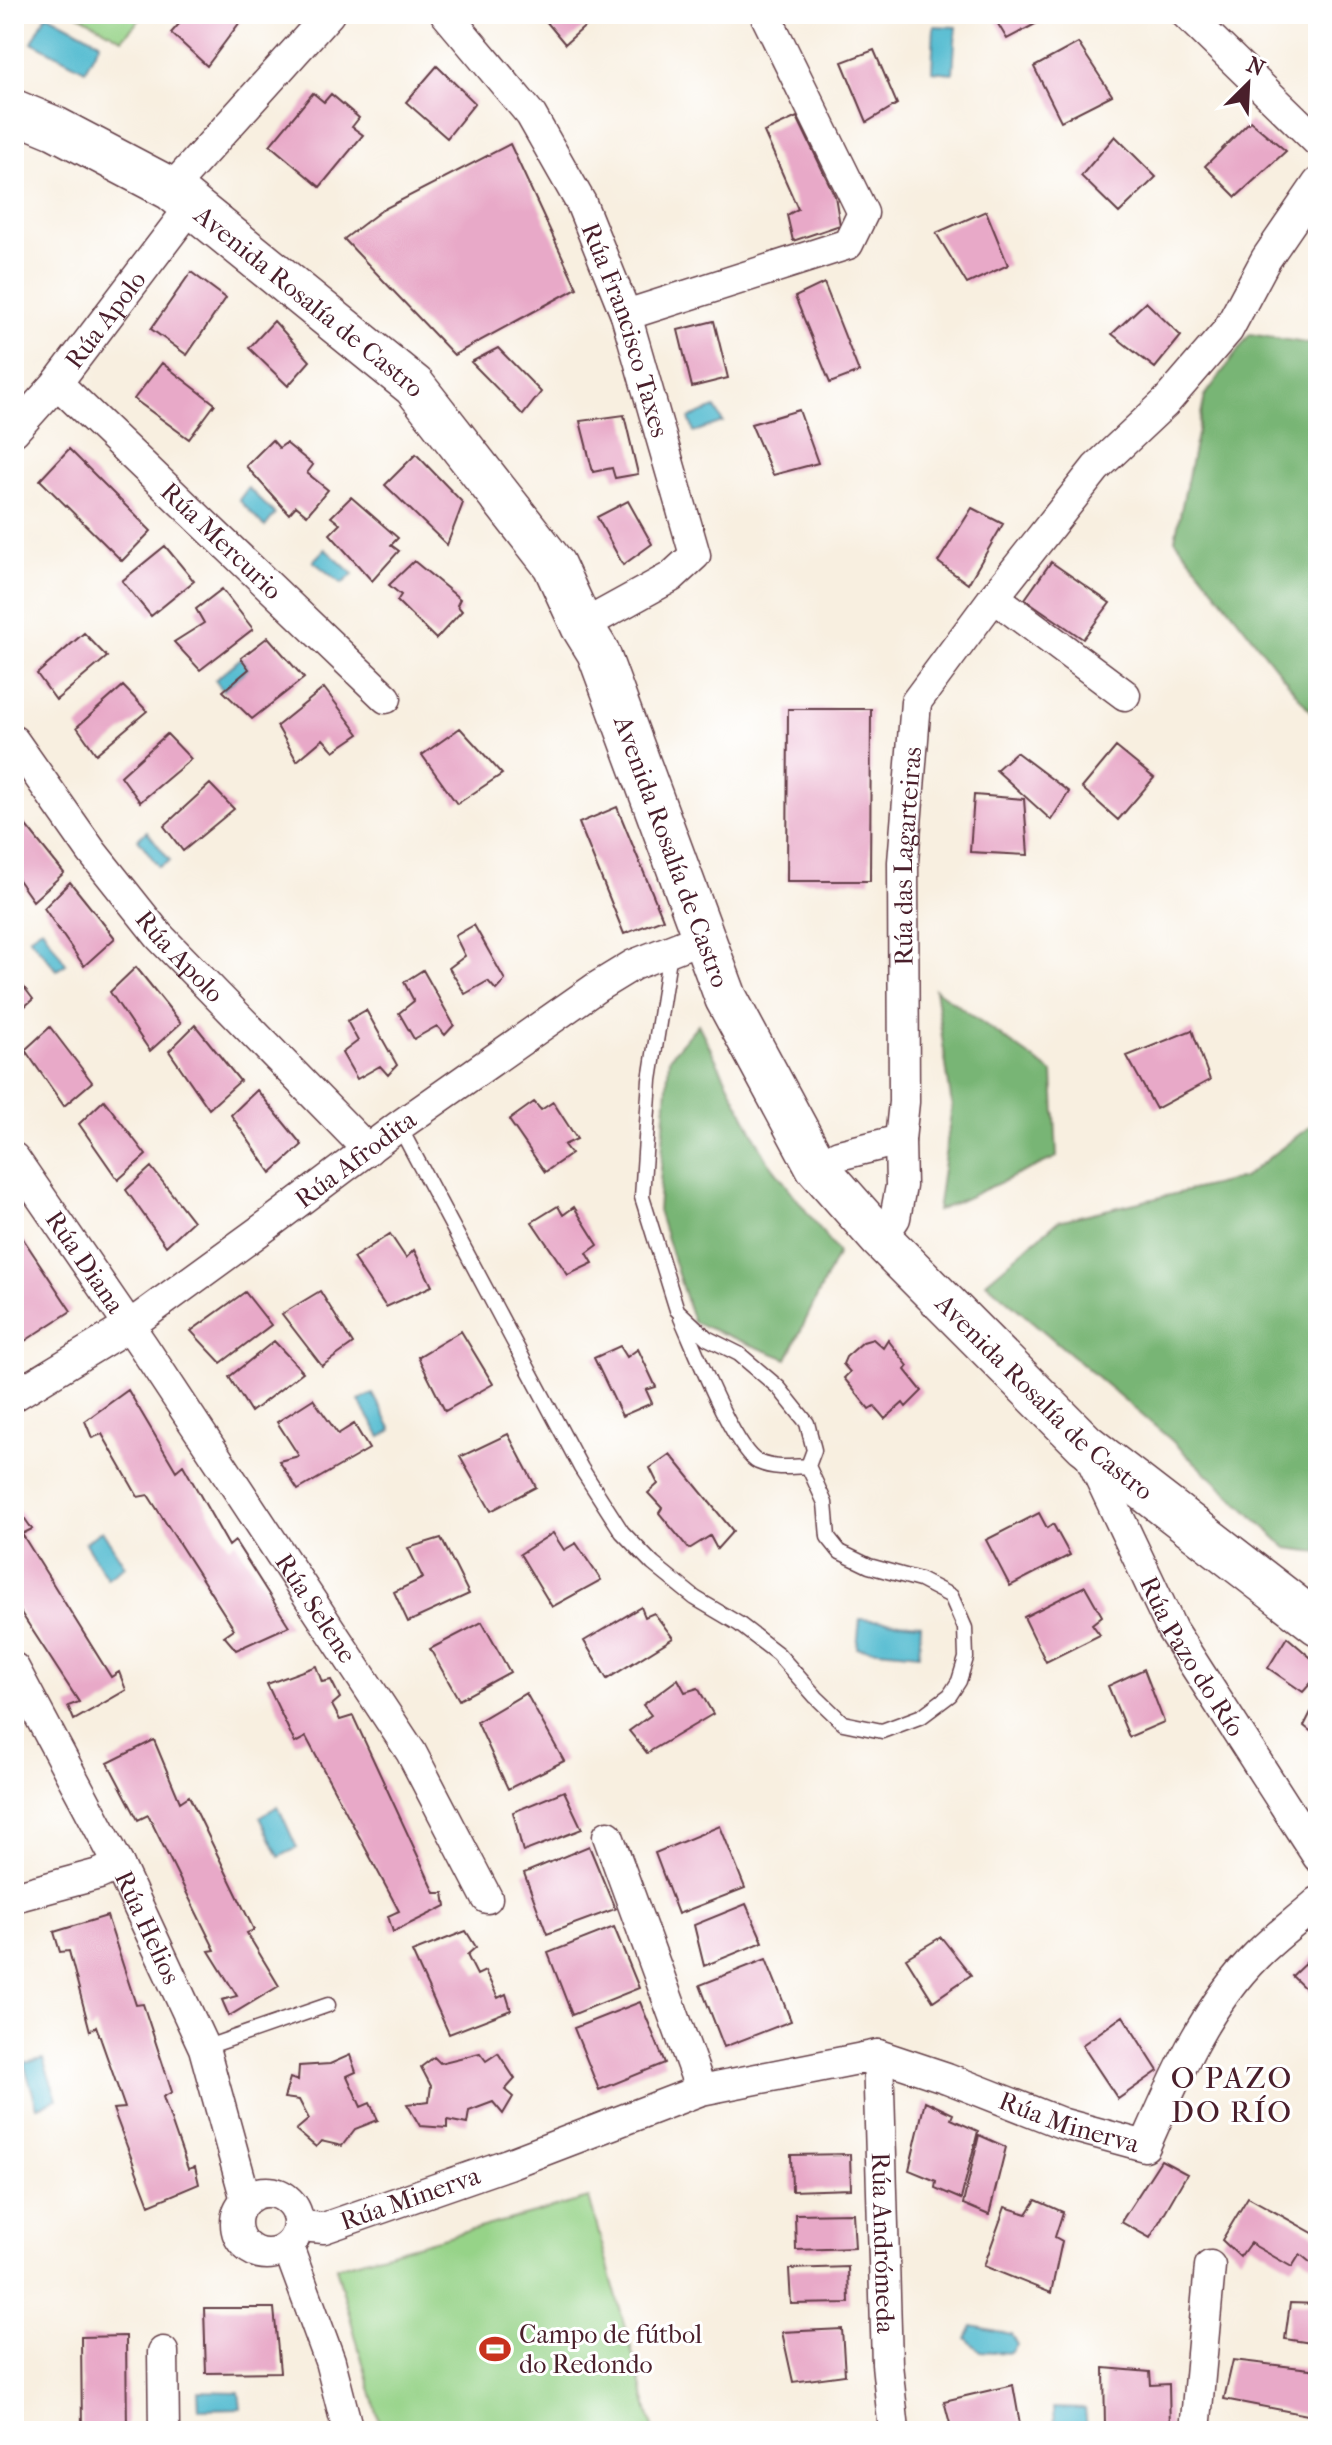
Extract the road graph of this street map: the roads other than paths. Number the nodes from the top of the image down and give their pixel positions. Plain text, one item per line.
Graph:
1 (329, 14) edge
2 (446, 14) edge
3 (765, 14) edge
4 (1186, 14) edge
5 (14, 111) edge
6 (1318, 142) edge
7 (1318, 183) edge
8 (182, 197) junction
9 (626, 315) junction
10 (57, 383) junction
11 (14, 431) edge
12 (994, 597) junction
13 (582, 626) junction
14 (1125, 695) dead end
15 (386, 698) dead end
16 (14, 741) edge
17 (687, 944) junction
18 (399, 1126) junction
19 (900, 1140) junction
20 (368, 1150) junction
21 (14, 1158) edge
22 (817, 1167) junction
23 (881, 1239) junction
24 (677, 1310) junction
25 (129, 1326) junction
26 (14, 1396) edge
27 (1085, 1444) junction
28 (808, 1466) junction
29 (1318, 1624) edge
30 (14, 1668) edge
31 (608, 1836) dead end
32 (1318, 1857) edge
33 (119, 1865) junction
34 (14, 1897) edge
35 (487, 1898) dead end
36 (1318, 1902) edge
37 (328, 2005) dead end
38 (204, 2048) junction
39 (878, 2055) junction
40 (701, 2090) junction
41 (246, 2200) junction
42 (293, 2236) junction
43 (1210, 2266) dead end
44 (163, 2352) dead end
45 (164, 2431) edge
46 (348, 2431) edge
47 (894, 2431) edge
48 (1195, 2431) edge

1 - 8 street, Rúa Apolo
2 - 9 street, Rúa Francisco Taxes
3 - 9 street
4 - 6 street
5 - 8 street, Avenida Rosalía de Castro
7 - 12 street, Rúa das Lagarteiras
8 - 10 street, Rúa Apolo
8 - 13 street, Avenida Rosalía de Castro
9 - 13 street, Rúa Francisco Taxes
10 - 11 street, Rúa Apolo
10 - 15 street, Rúa Mercurio
12 - 14 street
12 - 19 street, Rúa das Lagarteiras
13 - 17 street, Avenida Rosalía de Castro
16 - 20 street, Rúa Apolo
17 - 18 street, Rúa Afrodita
17 - 22 street, Avenida Rosalía de Castro
17 - 24 lane
18 - 20 street, Rúa Afrodita
18 - 28 lane
19 - 22 street
19 - 23 street, Rúa das Lagarteiras
20 - 25 street, Rúa Afrodita
21 - 25 street, Rúa Diana
22 - 23 street, Avenida Rosalía de Castro
23 - 27 street, Avenida Rosalía de Castro
24 - 28 lane
24 - 28 lane
25 - 26 street, Rúa Afrodita
25 - 35 street, Rúa Selene
27 - 29 street, Avenida Rosalía de Castro
27 - 32 street, Rúa Pazo do Río
30 - 33 street, Rúa Helios
31 - 40 street
33 - 34 street
33 - 38 street, Rúa Helios
36 - 39 street, Rúa Minerva
37 - 38 lane
38 - 41 street, Rúa Helios
39 - 40 street, Rúa Minerva
39 - 47 street, Rúa Andrómeda
40 - 42 street, Rúa Minerva
41 - 42 street
41 - 42 street, Rúa Helios
42 - 46 street
43 - 48 street
44 - 45 street

